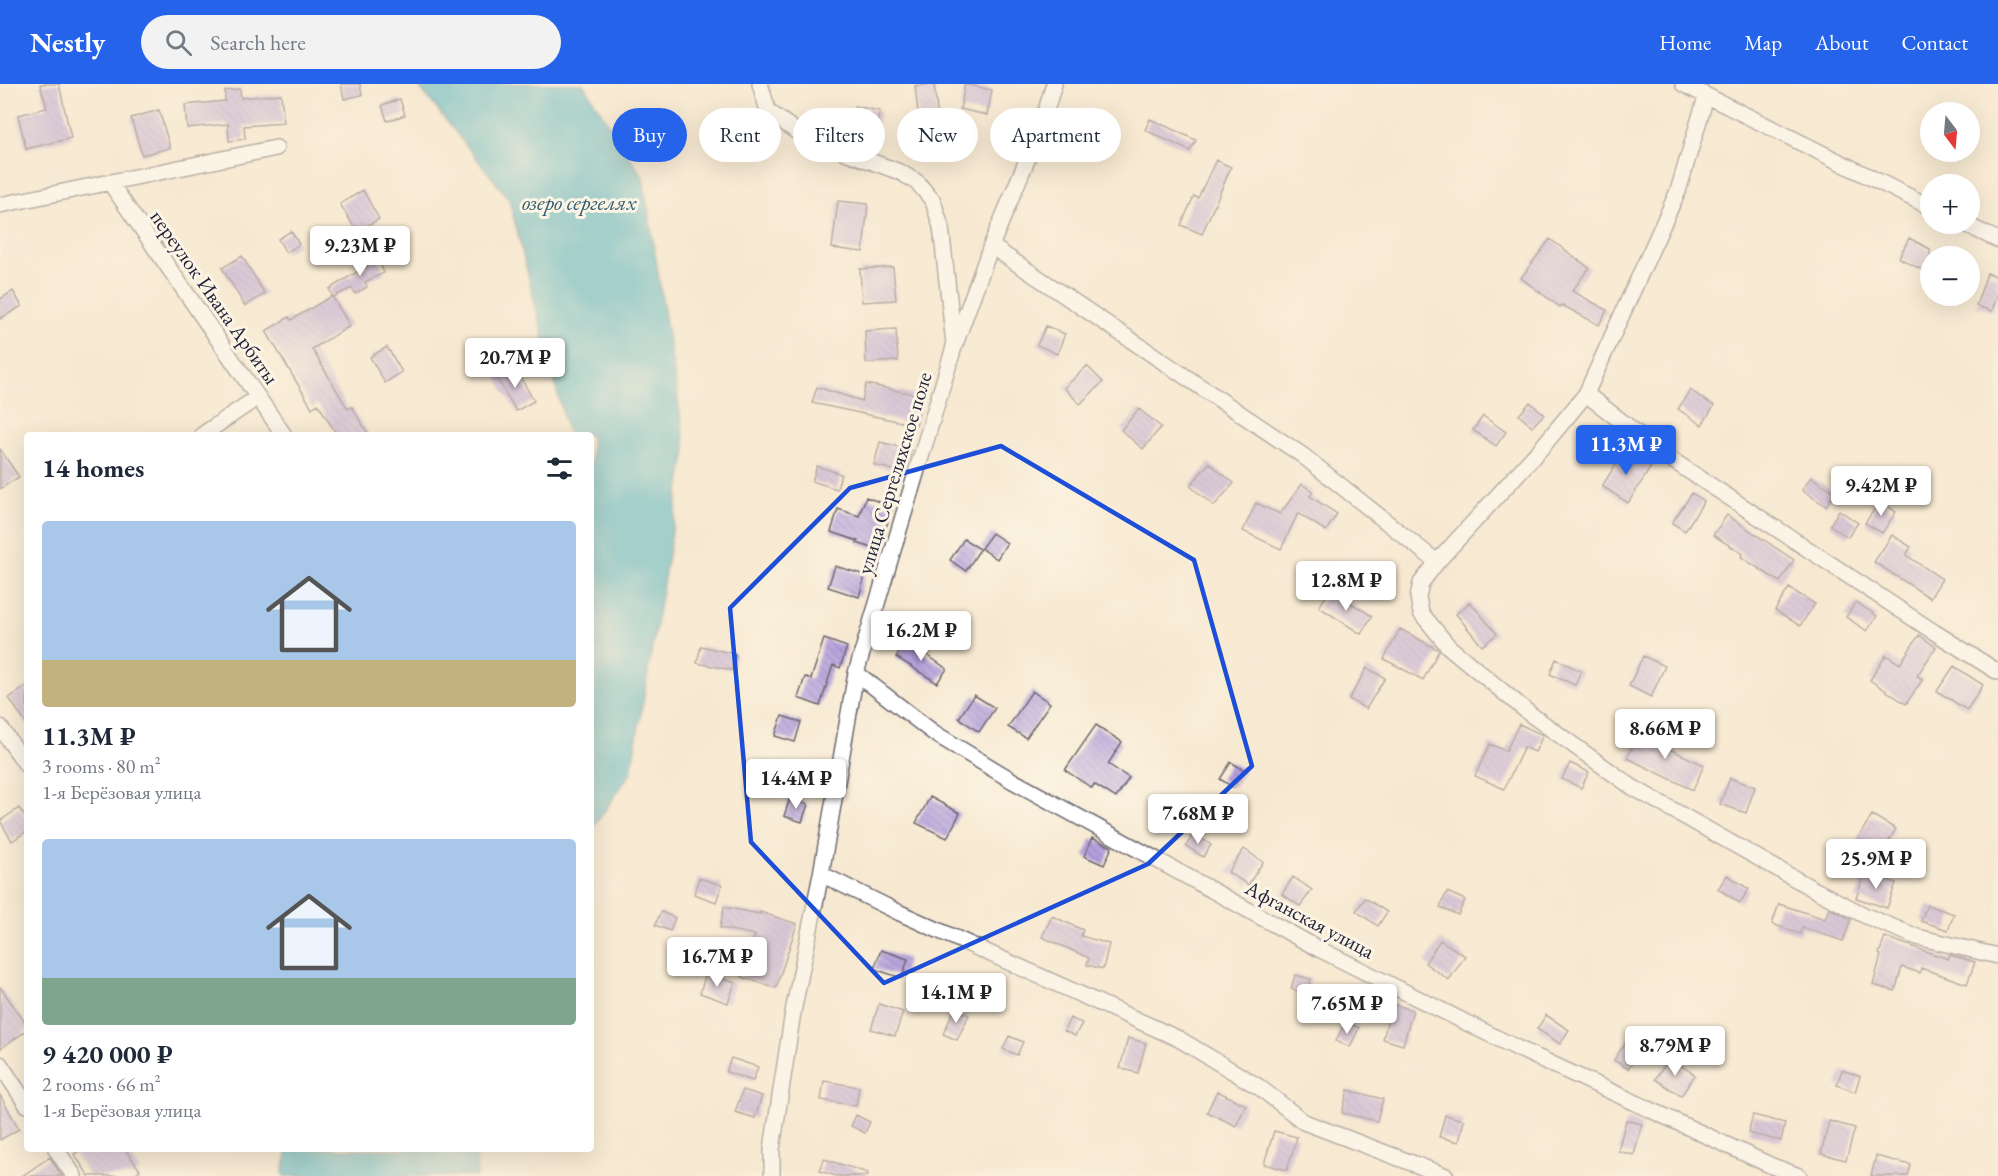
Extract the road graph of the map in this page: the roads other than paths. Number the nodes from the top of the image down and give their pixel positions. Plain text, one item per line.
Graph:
1 (760, 84) edge
2 (1054, 84) edge
3 (1683, 84) edge
4 (1706, 97) junction
5 (276, 148) dead end
6 (111, 183) junction
7 (1920, 202) edge
8 (0, 205) edge
9 (1980, 231) edge
10 (1998, 240) edge
11 (991, 246) junction
12 (954, 347) junction
13 (1586, 394) junction
14 (258, 397) junction
15 (206, 432) edge
16 (282, 432) edge
17 (1437, 561) junction
18 (1998, 672) edge
19 (856, 673) junction
20 (0, 727) edge
21 (24, 762) edge
22 (820, 874) junction
23 (1998, 956) edge
24 (0, 1064) edge
25 (24, 1100) edge
26 (58, 1152) edge
27 (74, 1176) edge
28 (772, 1176) edge
29 (1446, 1176) edge
30 (1799, 1176) edge

1 - 12 street
2 - 11 street, улица Сергеляхское поле
3 - 4 street
4 - 7 street
4 - 13 street
5 - 6 street
6 - 8 street
6 - 14 street, переулок Ивана Арбиты
9 - 10 street
11 - 12 street, улица Сергеляхское поле
11 - 17 street
12 - 19 street, улица Сергеляхское поле
13 - 17 street
13 - 18 street
14 - 15 street
14 - 16 street, переулок Ивана Арбиты
17 - 23 street
19 - 22 street, улица Сергеляхское поле
19 - 30 street, Афганская улица
20 - 21 street
22 - 28 street, улица Сергеляхское поле
22 - 29 street
24 - 25 street
26 - 27 street

